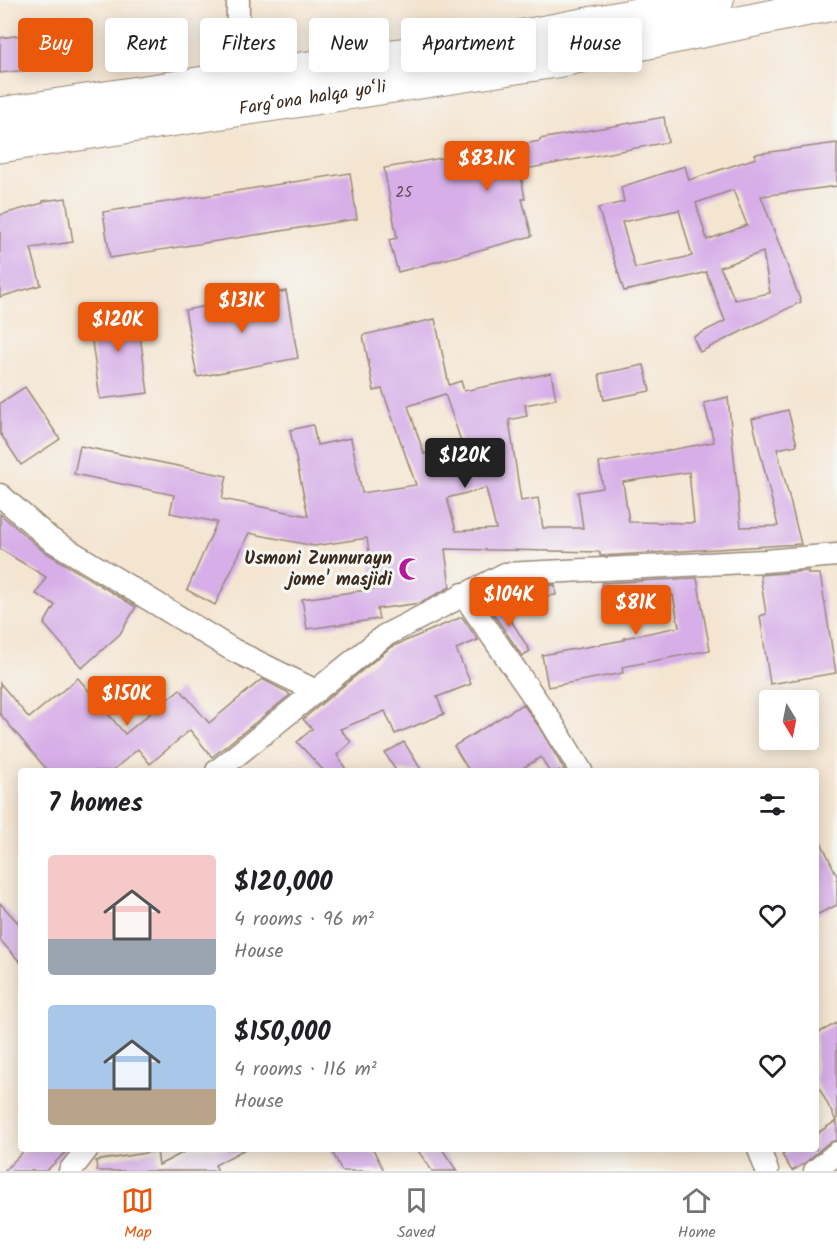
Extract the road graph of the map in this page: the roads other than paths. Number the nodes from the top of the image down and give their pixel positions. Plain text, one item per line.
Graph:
1 (238, 0) edge
2 (717, 0) edge
3 (837, 3) edge
4 (237, 78) junction
5 (0, 114) edge
6 (0, 146) edge
7 (0, 495) edge
8 (837, 555) edge
9 (463, 594) junction
10 (316, 691) junction
11 (221, 768) edge
12 (579, 768) edge
13 (85, 1152) edge
14 (760, 1152) edge
15 (837, 1153) edge
16 (70, 1171) edge
17 (768, 1171) edge
18 (815, 1171) edge

1 - 4 street
2 - 4 highway, Farg‘ona halqa yo‘li
3 - 6 highway, Farg‘ona halqa yo‘li
4 - 5 highway, Farg‘ona halqa yo‘li
7 - 10 street
8 - 9 street
9 - 10 street
9 - 12 street
10 - 11 street
13 - 16 street
14 - 17 street
15 - 18 street

